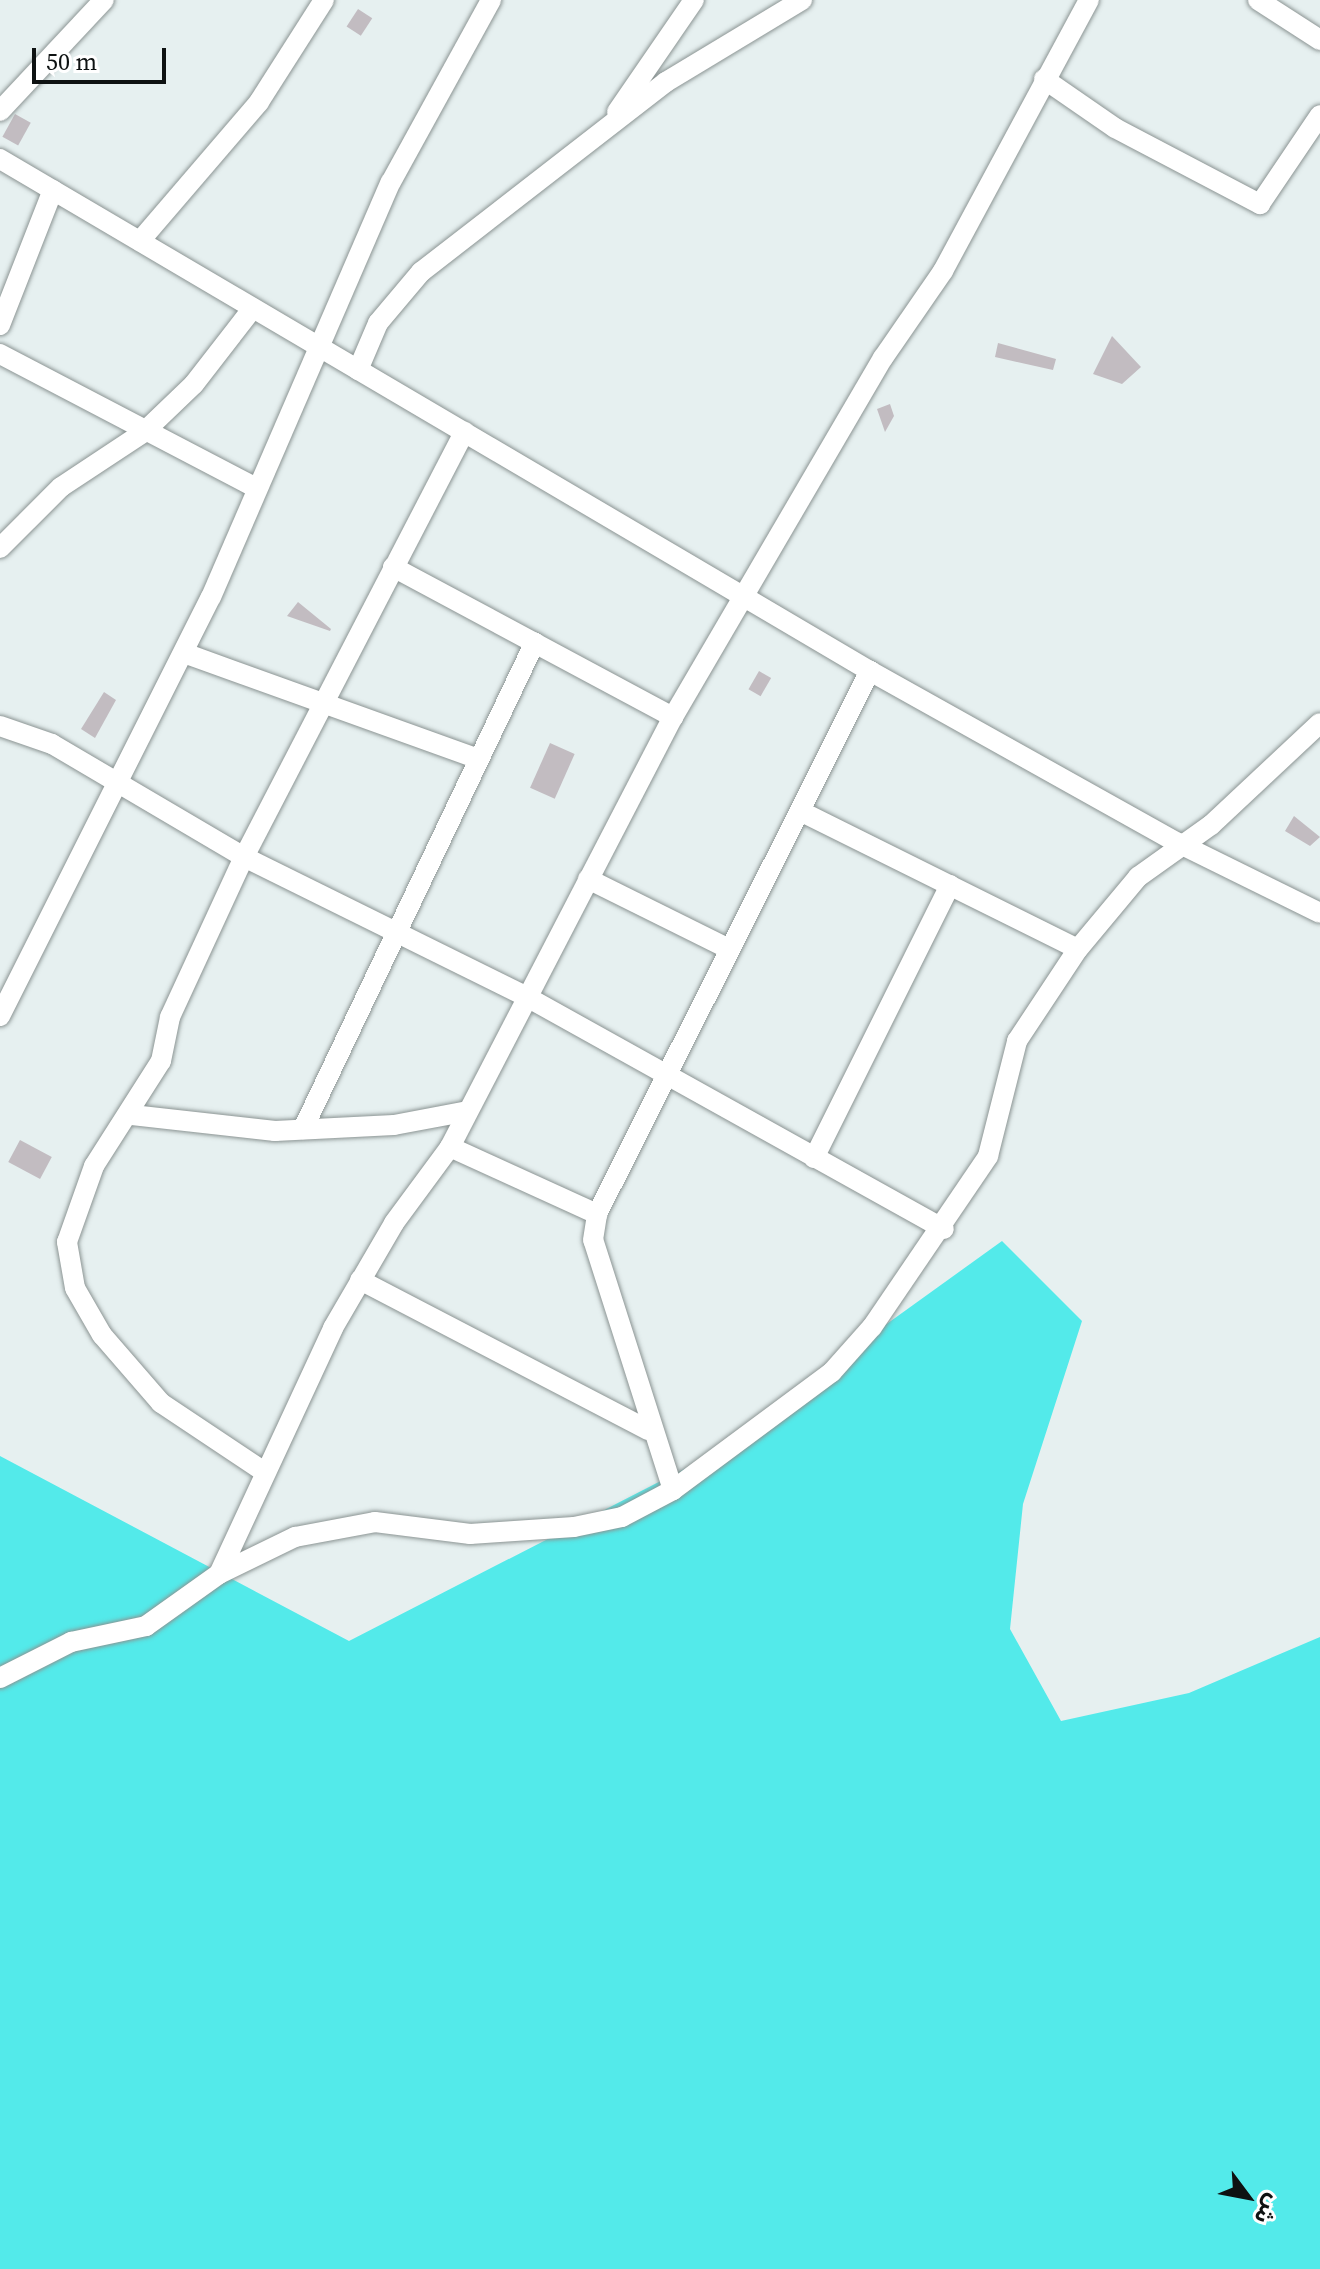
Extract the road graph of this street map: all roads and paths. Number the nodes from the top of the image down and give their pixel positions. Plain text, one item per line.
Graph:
1 (104, 0) edge
2 (324, 0) edge
3 (491, 0) edge
4 (694, 0) edge
5 (802, 0) edge
6 (1089, 0) edge
7 (1258, 0) edge
8 (1320, 40) edge
9 (1044, 79) junction
10 (0, 111) edge
11 (1320, 115) edge
12 (606, 128) junction
13 (0, 159) edge
14 (53, 190) junction
15 (140, 241) junction
16 (253, 308) junction
17 (0, 325) edge
18 (318, 348) junction
19 (0, 354) edge
20 (358, 370) junction
21 (144, 432) junction
22 (464, 432) junction
23 (256, 488) junction
24 (0, 548) edge
25 (393, 567) junction
26 (744, 593) junction
27 (535, 642) junction
28 (184, 653) junction
29 (870, 671) junction
30 (324, 706) junction
31 (673, 717) junction
32 (1320, 723) edge
33 (0, 726) edge
34 (475, 758) junction
35 (122, 785) junction
36 (800, 811) junction
37 (1178, 843) junction
38 (244, 857) junction
39 (588, 879) junction
40 (950, 885) junction
41 (1320, 913) edge
42 (396, 928) junction
43 (729, 949) junction
44 (1078, 949) junction
45 (527, 997) junction
46 (0, 1016) edge
47 (664, 1075) junction
48 (468, 1111) junction
49 (132, 1115) junction
50 (303, 1129) junction
51 (450, 1147) junction
52 (814, 1158) junction
53 (597, 1214) junction
54 (944, 1229) junction
55 (360, 1280) junction
56 (648, 1430) junction
57 (263, 1471) junction
58 (673, 1490) junction
59 (219, 1574) junction
60 (0, 1678) edge

1 - 10 street
2 - 15 street
3 - 18 street
4 - 12 street
5 - 12 street
6 - 9 street
7 - 8 street
9 - 11 street
9 - 26 street
12 - 20 street
13 - 14 street
14 - 15 street
14 - 17 street
15 - 16 street
16 - 18 street
16 - 21 street
18 - 20 street
18 - 23 street
19 - 21 street
20 - 22 street
21 - 23 street
21 - 24 street
22 - 25 street
22 - 26 street
23 - 28 street
25 - 27 street
25 - 30 street
26 - 29 street
26 - 31 street
27 - 31 street
27 - 34 street
28 - 30 street
28 - 35 street
29 - 36 street
29 - 37 street
30 - 34 street
30 - 38 street
31 - 39 street
32 - 37 street
33 - 35 street
34 - 42 street
35 - 38 street
35 - 46 street
36 - 40 street
36 - 43 street
37 - 41 street
37 - 44 street
38 - 42 street
38 - 49 street
39 - 43 street
39 - 45 street
40 - 44 street
40 - 52 street
42 - 45 street
42 - 50 street
43 - 47 street
44 - 54 street
45 - 47 street
45 - 48 street
47 - 52 street
47 - 53 street
48 - 50 street
48 - 51 street
49 - 50 street
49 - 57 street
51 - 53 street
51 - 55 street
52 - 54 street
53 - 56 street
54 - 58 street
55 - 56 street
55 - 57 street
56 - 58 street
57 - 59 street
58 - 59 street
59 - 60 street

